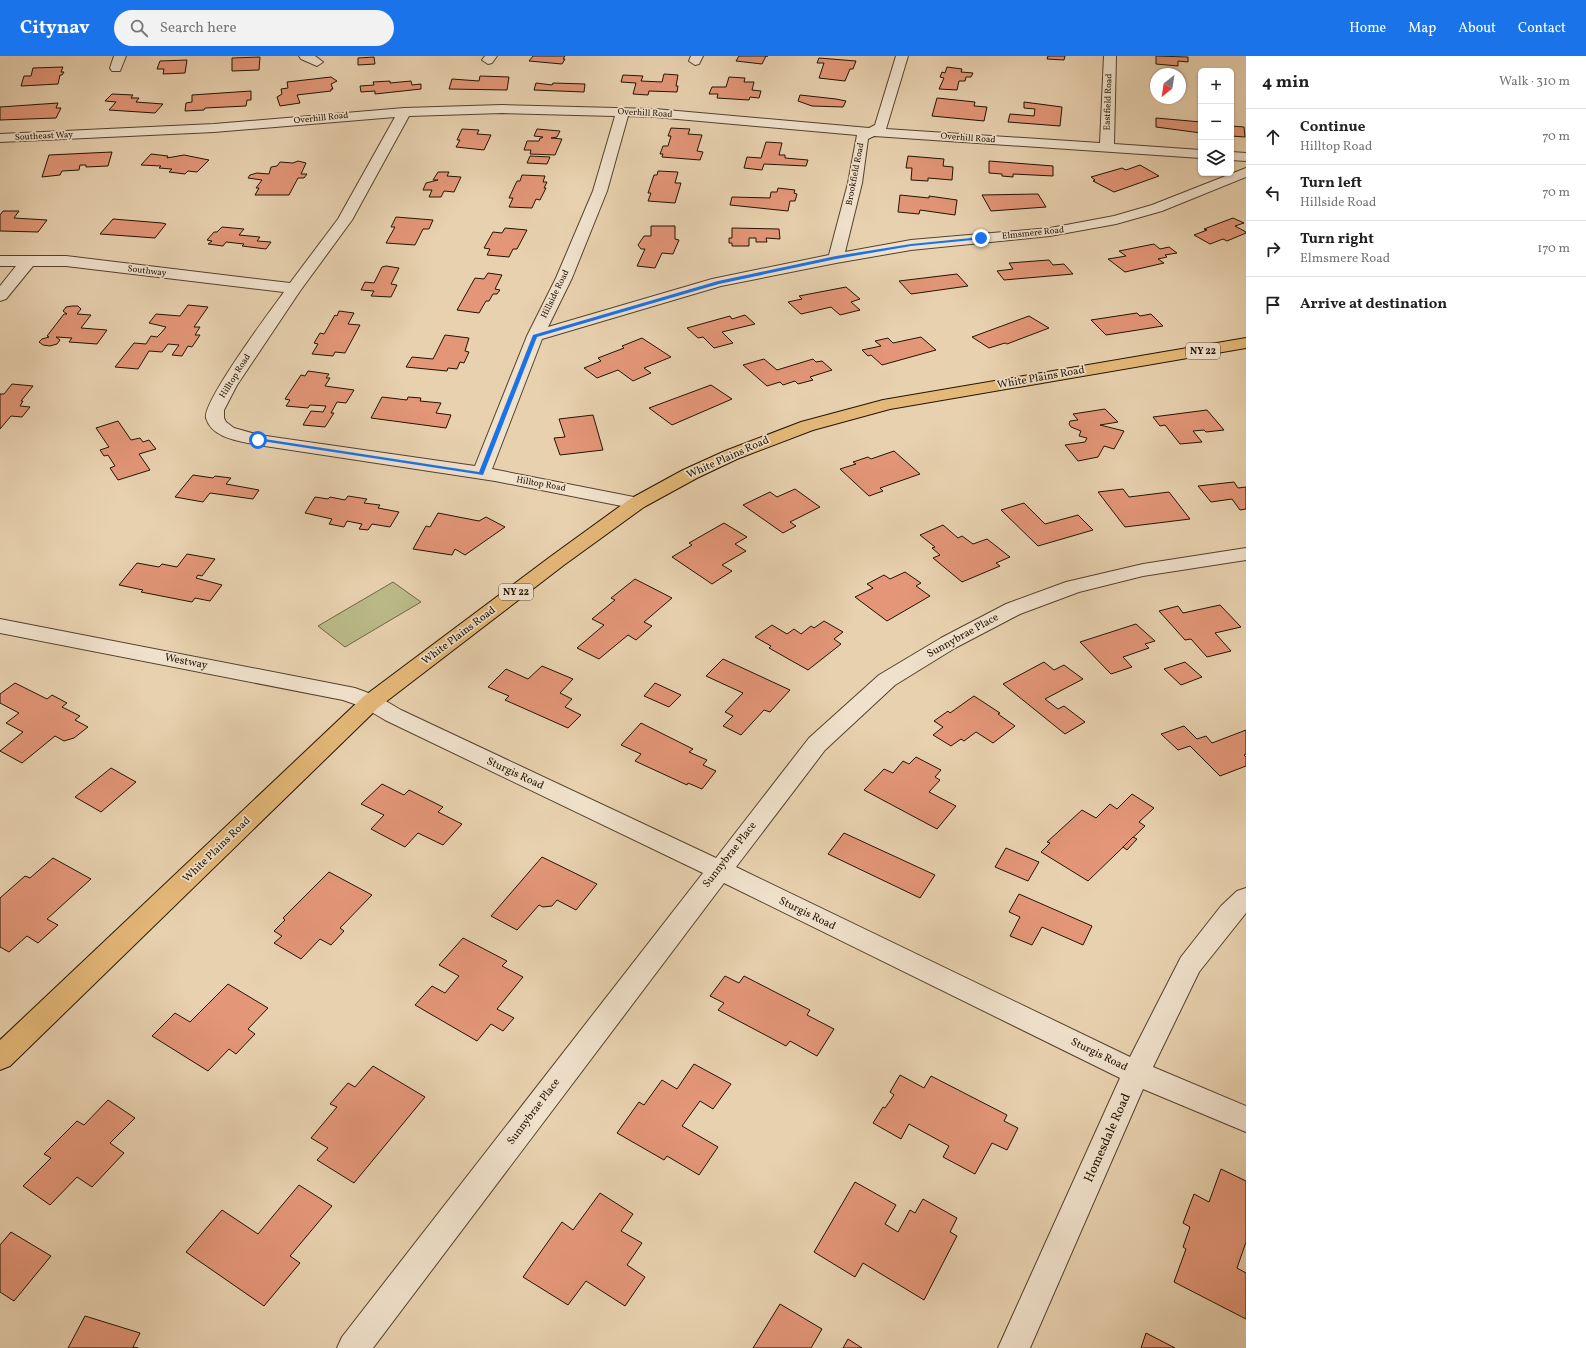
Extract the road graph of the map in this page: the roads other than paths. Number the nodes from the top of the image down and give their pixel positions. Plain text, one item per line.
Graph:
1 (120, 56) edge
2 (305, 56) edge
3 (902, 56) edge
4 (1110, 56) edge
5 (317, 62) dead end
6 (116, 68) dead end
7 (404, 112) junction
8 (623, 112) junction
9 (872, 132) junction
10 (88, 133) joint
11 (0, 138) edge
12 (1107, 148) junction
13 (1198, 154) edge
14 (1234, 156) edge
15 (1246, 157) edge
16 (1246, 172) edge
17 (836, 258) junction
18 (29, 260) junction
19 (0, 261) edge
20 (294, 288) junction
21 (0, 296) edge
22 (534, 336) junction
23 (1246, 343) edge
24 (481, 474) junction
25 (637, 503) junction
26 (1246, 554) edge
27 (4, 630) edge
28 (371, 702) junction
29 (718, 870) junction
30 (1246, 898) edge
31 (0, 1058) edge
32 (1136, 1074) junction
33 (1246, 1119) edge
34 (354, 1348) edge
35 (1014, 1348) edge

1 - 6 street
2 - 5 street
3 - 9 street, Brookfield Road
4 - 12 street, Eastfield Road
7 - 8 street, Overhill Road
7 - 10 street, Overhill Road
7 - 20 street, Hilltop Road
8 - 9 street, Overhill Road
8 - 22 street, Hillside Road
9 - 12 street, Overhill Road
9 - 17 street, Brookfield Road
10 - 11 street, Southeast Way
12 - 13 street, Overhill Road
14 - 15 street
16 - 17 street, Elmsmere Road
17 - 22 street, Elmsmere Road
18 - 19 street, Southway
18 - 20 street, Southway
18 - 21 street
20 - 24 street, Hilltop Road
22 - 24 street, Hillside Road
23 - 25 main road, White Plains Road / NY 22
24 - 25 street, Hilltop Road
25 - 28 main road, White Plains Road / NY 22
26 - 29 street, Sunnybrae Place
27 - 28 street, Westway
28 - 29 street, Sturgis Road
28 - 31 main road, White Plains Road / NY 22
29 - 32 street, Sturgis Road
29 - 34 street, Sunnybrae Place
30 - 32 street, Homesdale Road
32 - 33 street, Sturgis Road
32 - 35 street, Homesdale Road

